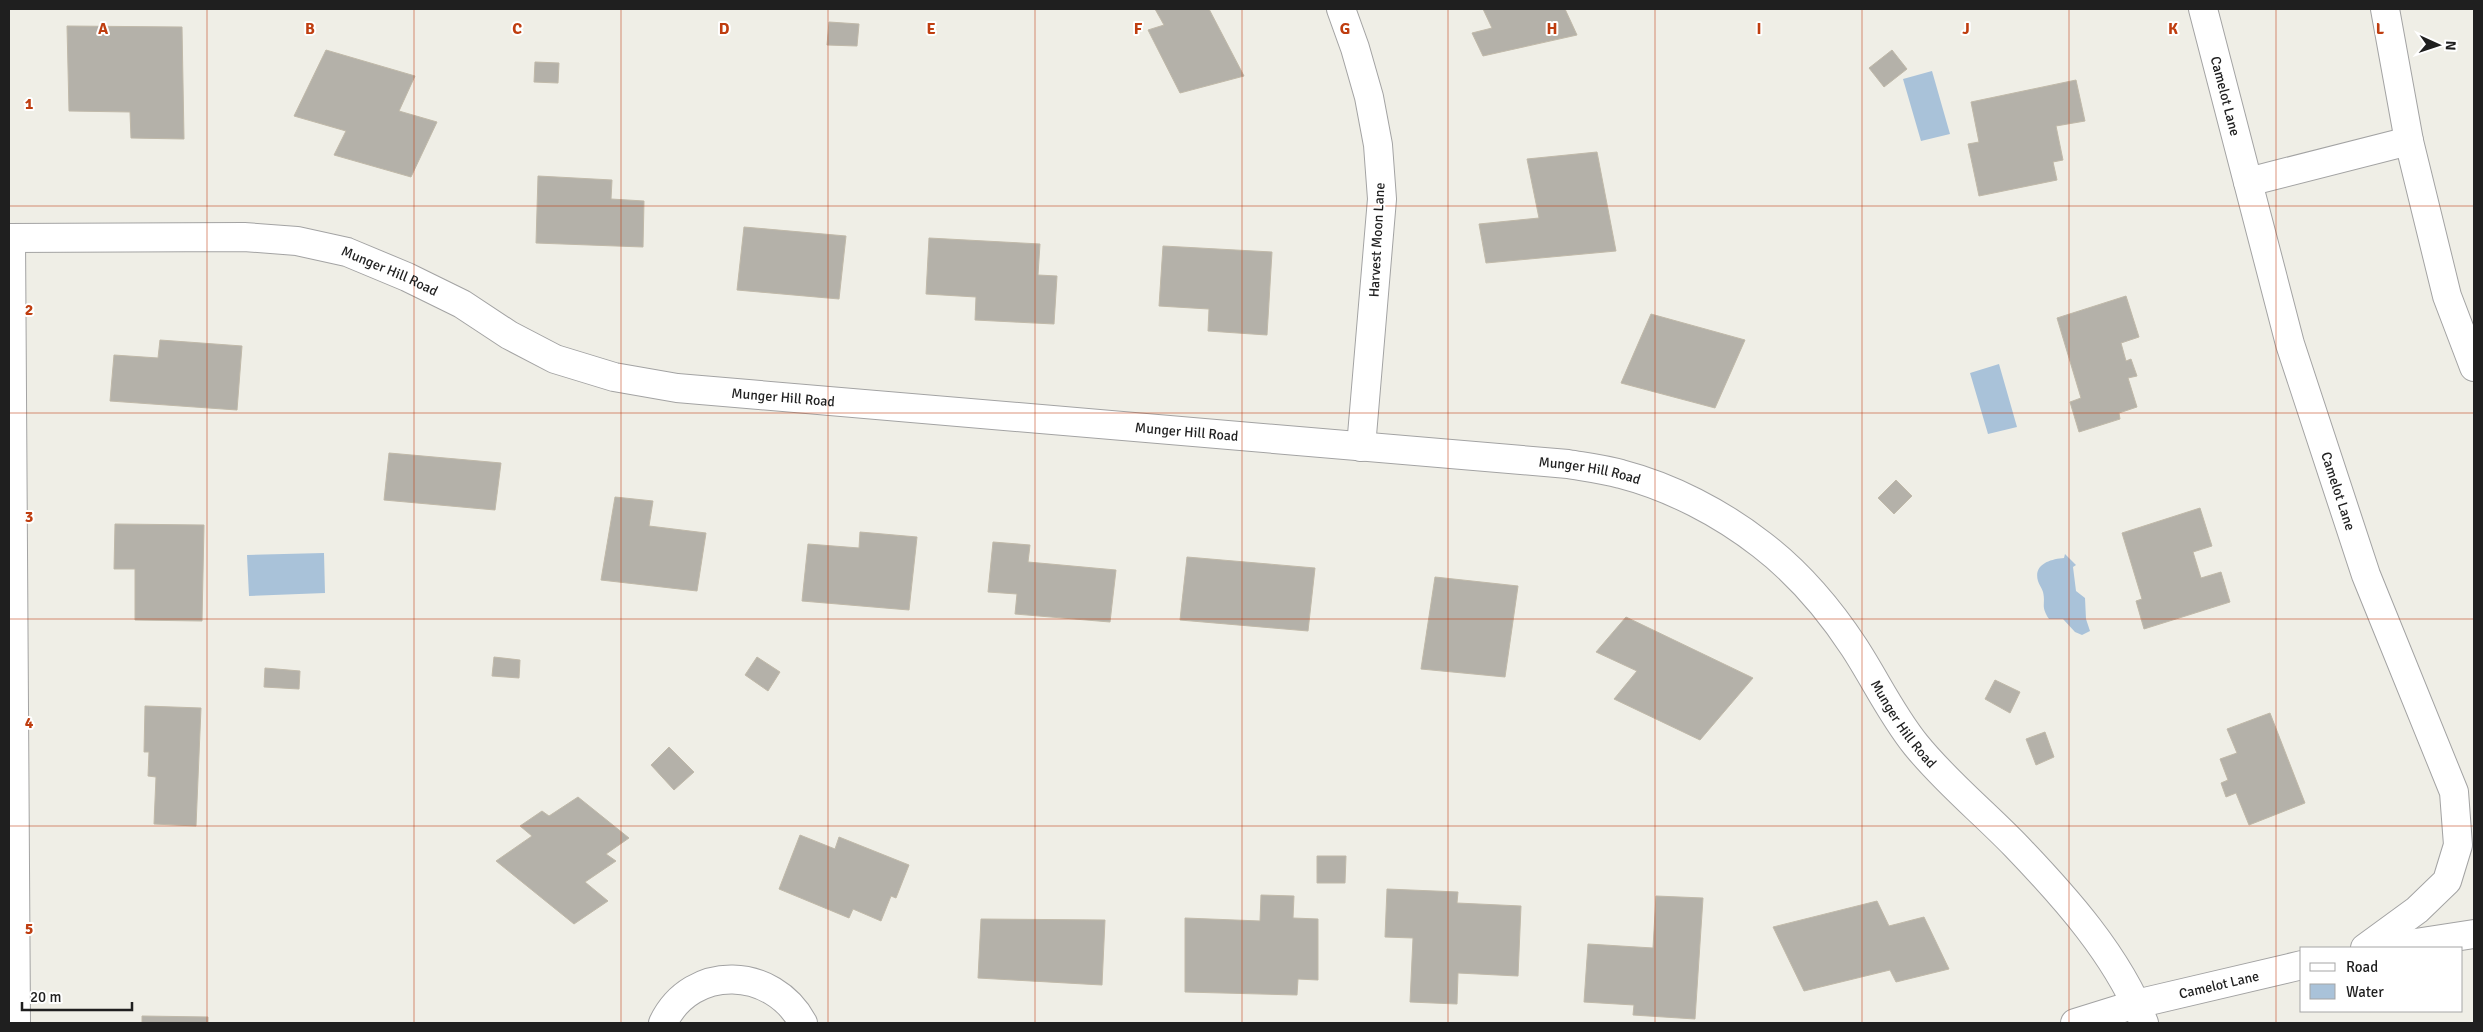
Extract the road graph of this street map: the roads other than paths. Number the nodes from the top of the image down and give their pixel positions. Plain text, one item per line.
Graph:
1 (1341, 9) edge
2 (2203, 9) edge
3 (2386, 9) edge
4 (2409, 141) junction
5 (2248, 182) junction
6 (10, 238) edge
7 (2474, 367) edge
8 (1361, 447) junction
9 (2454, 792) junction
10 (2474, 828) edge
11 (2474, 934) edge
12 (2366, 947) edge
13 (2390, 947) edge
14 (2300, 967) edge
15 (2140, 1014) edge
16 (16, 1023) edge
17 (662, 1023) edge
18 (803, 1023) edge
19 (2076, 1023) edge

1 - 8 street, Harvest Moon Lane
2 - 5 street, Camelot Lane
3 - 4 street
4 - 5 street
4 - 7 street
5 - 9 street, Camelot Lane
6 - 8 street, Munger Hill Road
6 - 16 street
8 - 15 street, Munger Hill Road
9 - 10 street, Camelot Lane
9 - 12 street, Camelot Lane
11 - 13 street
14 - 15 street, Camelot Lane
15 - 19 street, Camelot Lane
17 - 18 street

